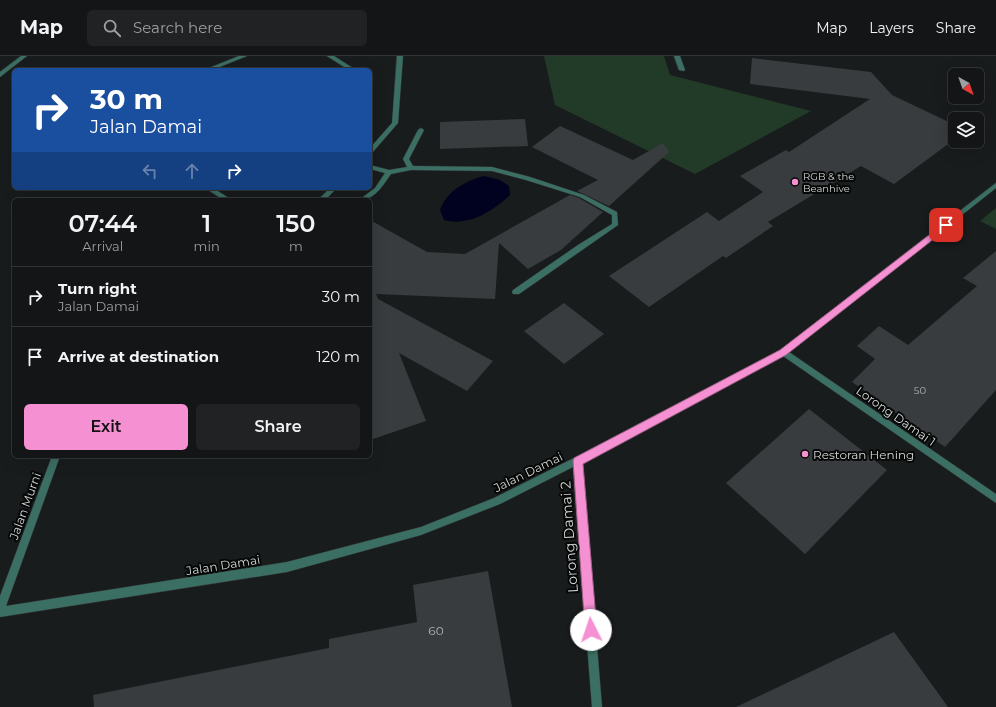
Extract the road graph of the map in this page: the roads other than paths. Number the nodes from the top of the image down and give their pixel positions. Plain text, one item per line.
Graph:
1 (24, 56) edge
2 (244, 56) edge
3 (330, 56) edge
4 (400, 56) edge
5 (677, 56) edge
6 (212, 68) edge
7 (350, 68) edge
8 (682, 70) dead end
9 (0, 75) edge
10 (421, 130) dead end
11 (372, 150) edge
12 (372, 168) edge
13 (411, 168) junction
14 (389, 172) junction
15 (996, 185) edge
16 (212, 190) edge
17 (332, 190) edge
18 (226, 198) edge
19 (323, 198) edge
20 (365, 198) edge
21 (516, 292) dead end
22 (783, 352) junction
23 (55, 458) edge
24 (578, 461) junction
25 (996, 499) edge
26 (0, 611) edge
27 (597, 707) edge

1 - 9 street
2 - 6 street
3 - 7 street
4 - 11 street
5 - 8 street
10 - 13 street
12 - 14 street
13 - 14 street
13 - 21 street
14 - 20 street
15 - 22 street, Jalan Damai
16 - 18 street
17 - 19 street
22 - 24 street, Jalan Damai
22 - 25 street, Lorong Damai 1
23 - 26 street, Jalan Murni
24 - 26 street, Jalan Damai
24 - 27 street, Lorong Damai 2

